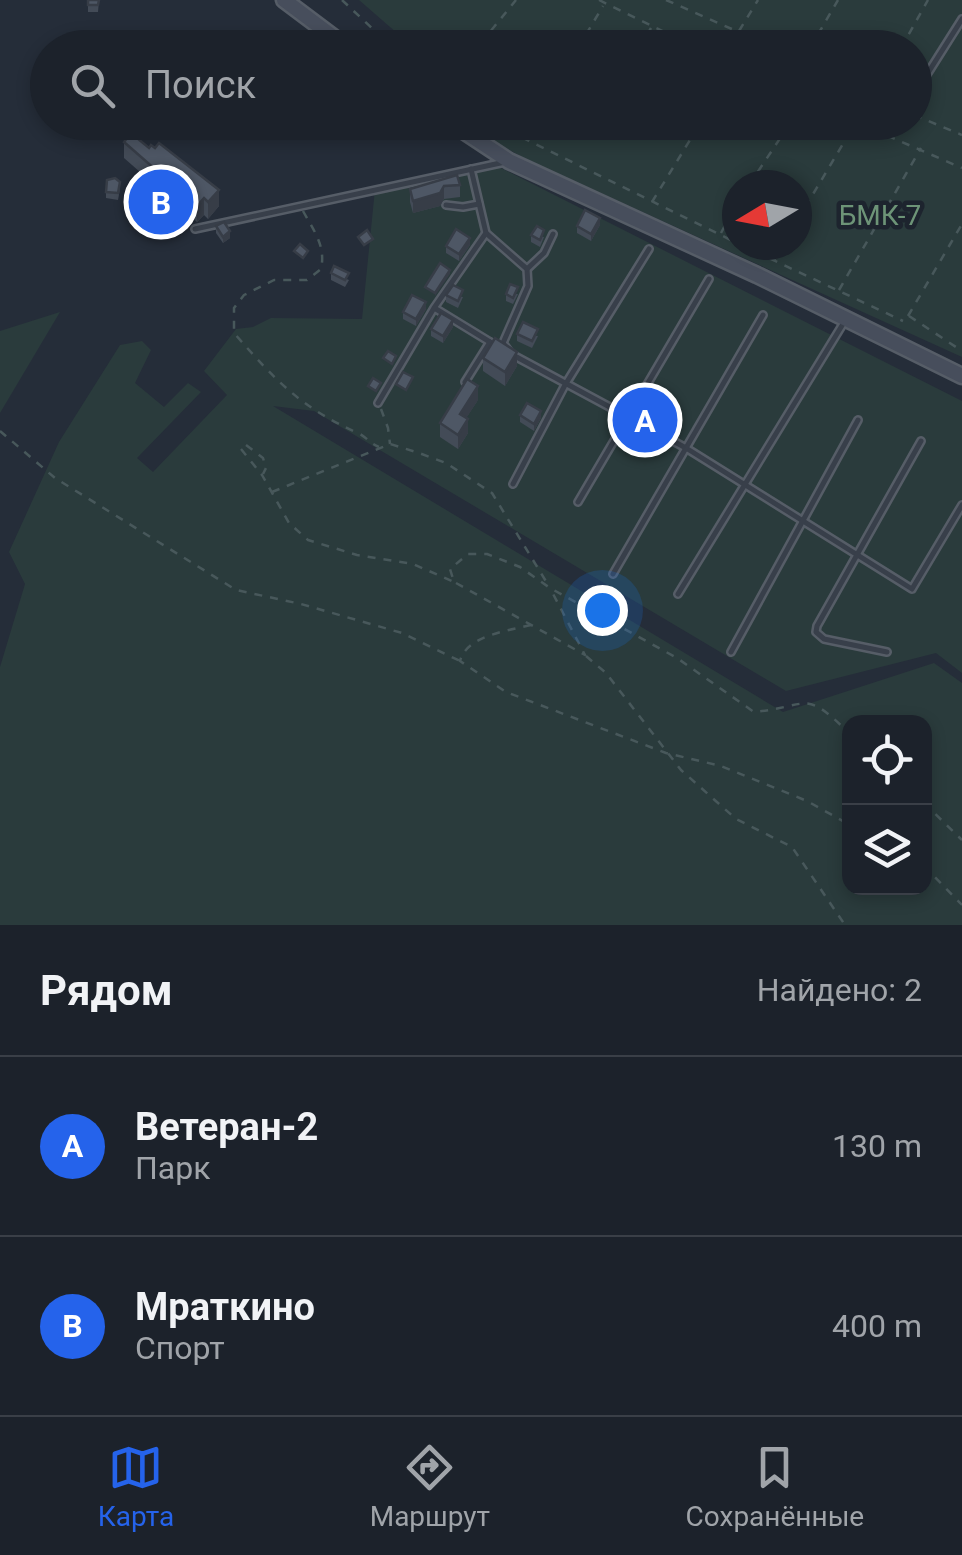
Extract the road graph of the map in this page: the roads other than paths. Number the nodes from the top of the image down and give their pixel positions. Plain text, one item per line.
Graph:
1 (284, 0) edge
2 (962, 19) edge
3 (324, 30) edge
4 (932, 66) edge
5 (476, 140) edge
6 (508, 162) junction
7 (472, 169) junction
8 (478, 204) junction
9 (446, 205) dead end
10 (195, 229) dead end
11 (486, 233) junction
12 (553, 234) dead end
13 (648, 249) dead end
14 (527, 269) junction
15 (709, 279) dead end
16 (434, 308) junction
17 (763, 315) dead end
18 (846, 319) junction
19 (490, 342) junction
20 (503, 343) junction
21 (962, 376) edge
22 (565, 385) junction
23 (460, 390) edge
24 (378, 403) road end
25 (628, 416) junction
26 (858, 420) dead end
27 (921, 441) dead end
28 (686, 448) junction
29 (513, 484) dead end
30 (745, 484) junction
31 (578, 502) dead end
32 (962, 505) edge
33 (802, 518) junction
34 (856, 557) junction
35 (612, 574) dead end
36 (678, 594) dead end
37 (730, 652) dead end
38 (887, 652) dead end

1 - 3 main road
2 - 4 lane
5 - 6 main road
6 - 7 lane
6 - 18 main road
7 - 8 lane
7 - 10 lane
8 - 9 lane
8 - 11 lane
11 - 14 lane
11 - 16 lane
12 - 14 lane
13 - 22 lane
14 - 20 lane
15 - 25 lane
16 - 19 lane
16 - 24 lane
17 - 28 lane
18 - 21 main road
18 - 30 lane
19 - 20 lane
19 - 23 lane
20 - 22 lane
22 - 25 lane
22 - 29 lane
25 - 28 lane
25 - 31 lane
26 - 33 lane
27 - 34 lane
28 - 30 lane
28 - 35 lane
30 - 33 lane
30 - 36 lane
32 - 34 lane
33 - 34 lane
33 - 37 lane
34 - 38 lane

